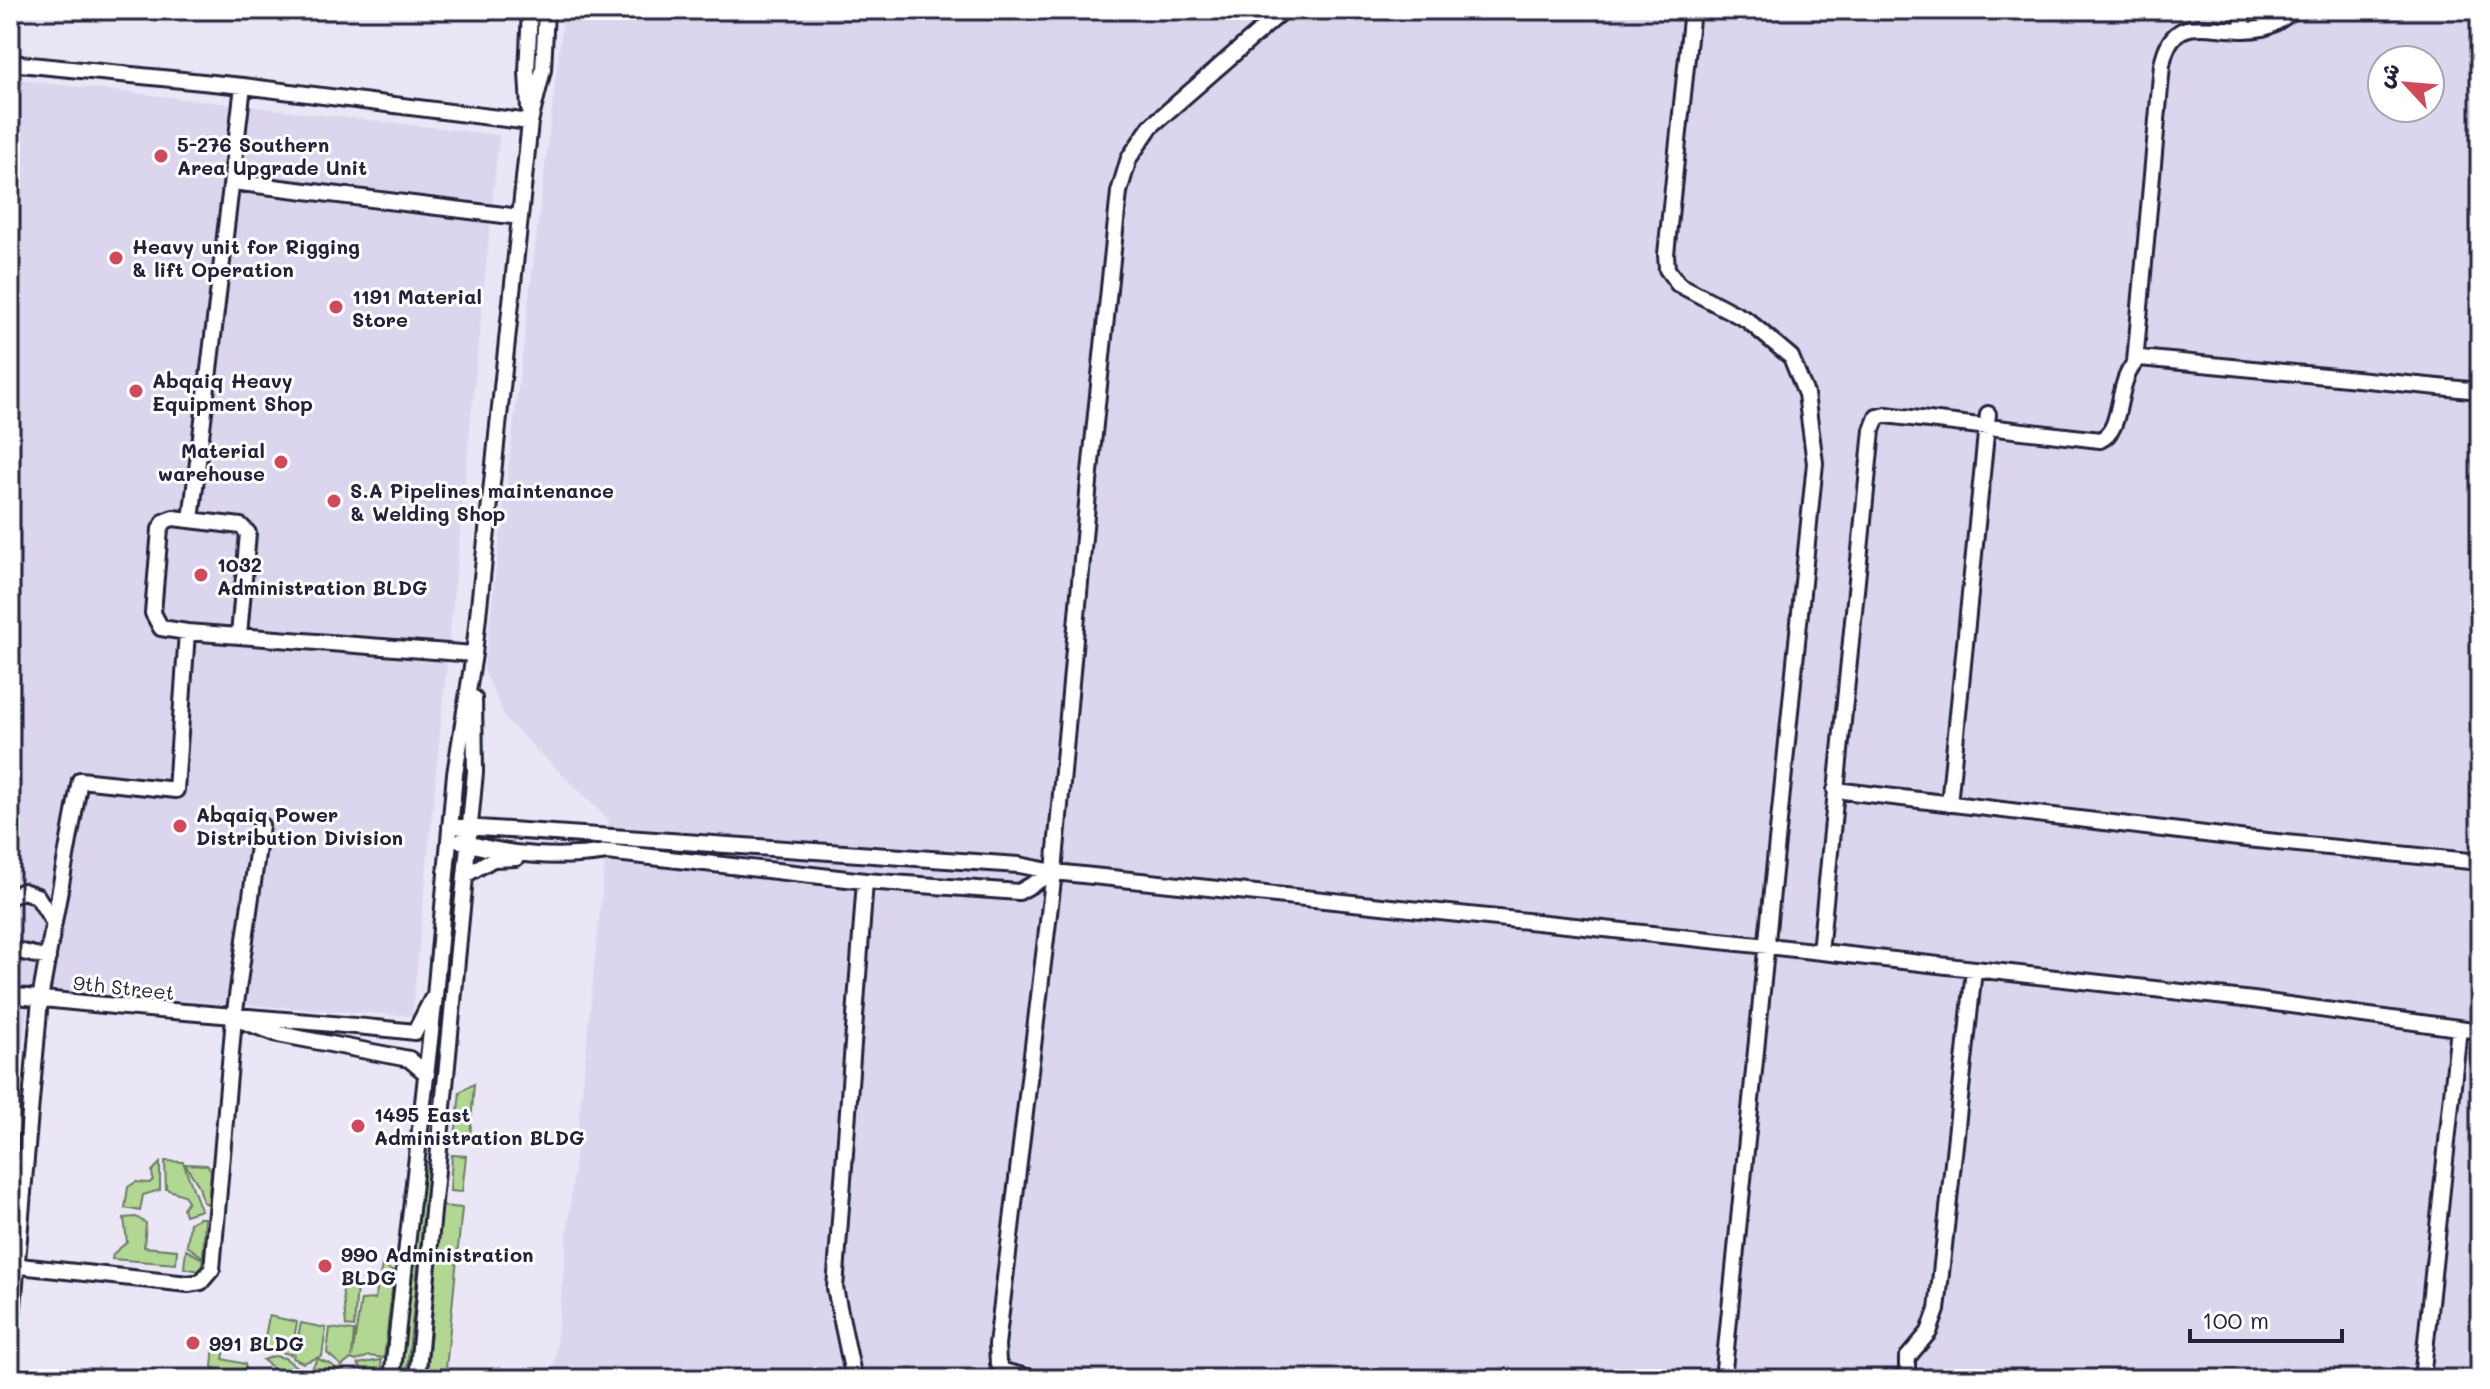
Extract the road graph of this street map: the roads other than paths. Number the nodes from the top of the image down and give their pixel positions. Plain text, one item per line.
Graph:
1 (530, 10) edge
2 (546, 10) edge
3 (1284, 10) edge
4 (1692, 10) edge
5 (2244, 10) edge
6 (2295, 10) edge
7 (2242, 29) junction
8 (10, 63) edge
9 (243, 86) junction
10 (530, 122) junction
11 (232, 182) junction
12 (520, 217) junction
13 (2135, 362) junction
14 (2480, 391) edge
15 (1988, 421) junction
16 (191, 520) junction
17 (187, 632) junction
18 (239, 635) junction
19 (474, 654) junction
20 (1835, 790) junction
21 (1949, 804) junction
22 (261, 825) dead end
23 (469, 828) junction
24 (450, 832) junction
25 (468, 844) junction
26 (578, 856) junction
27 (2480, 862) edge
28 (1054, 872) junction
29 (465, 875) junction
30 (865, 881) junction
31 (10, 897) edge
32 (54, 923) junction
33 (1768, 946) junction
34 (10, 949) edge
35 (1820, 952) junction
36 (48, 958) junction
37 (1974, 970) junction
38 (10, 995) edge
39 (435, 996) junction
40 (40, 999) junction
41 (234, 1018) junction
42 (2459, 1028) junction
43 (2480, 1031) edge
44 (427, 1074) junction
45 (10, 1143) edge
46 (27, 1145) junction
47 (13, 1265) edge
48 (10, 1338) edge
49 (392, 1379) edge
50 (417, 1379) edge
51 (854, 1379) edge
52 (1035, 1379) edge
53 (1723, 1379) edge
54 (1907, 1379) edge
55 (2422, 1379) edge

1 - 10 street
2 - 10 street
3 - 28 street
4 - 33 street
5 - 7 street
6 - 7 street
7 - 13 street
8 - 9 street
9 - 10 street
9 - 11 street
10 - 12 street
11 - 12 street
11 - 16 street
12 - 19 street
13 - 14 street
13 - 15 street
15 - 20 street
15 - 21 street
16 - 17 street
16 - 18 street
17 - 18 street
17 - 32 street
18 - 19 street
19 - 23 street
19 - 24 street
20 - 21 street
20 - 35 street
21 - 27 street
22 - 41 street
23 - 24 street
23 - 25 street
23 - 28 street
24 - 25 street
24 - 39 street
25 - 26 street
25 - 29 street
26 - 29 street
26 - 30 street
28 - 30 street
28 - 33 street
28 - 52 street
29 - 50 street
30 - 51 street
31 - 32 street
32 - 36 street
33 - 35 street
33 - 53 street
34 - 36 street
35 - 37 street
36 - 40 street
37 - 42 street
37 - 54 street
38 - 40 street, 9th Street
39 - 41 street
39 - 44 street
40 - 41 street, 9th Street
40 - 46 street
41 - 44 street
41 - 47 street
42 - 43 street
42 - 55 street
44 - 49 street
45 - 46 street
46 - 47 street
47 - 48 street

